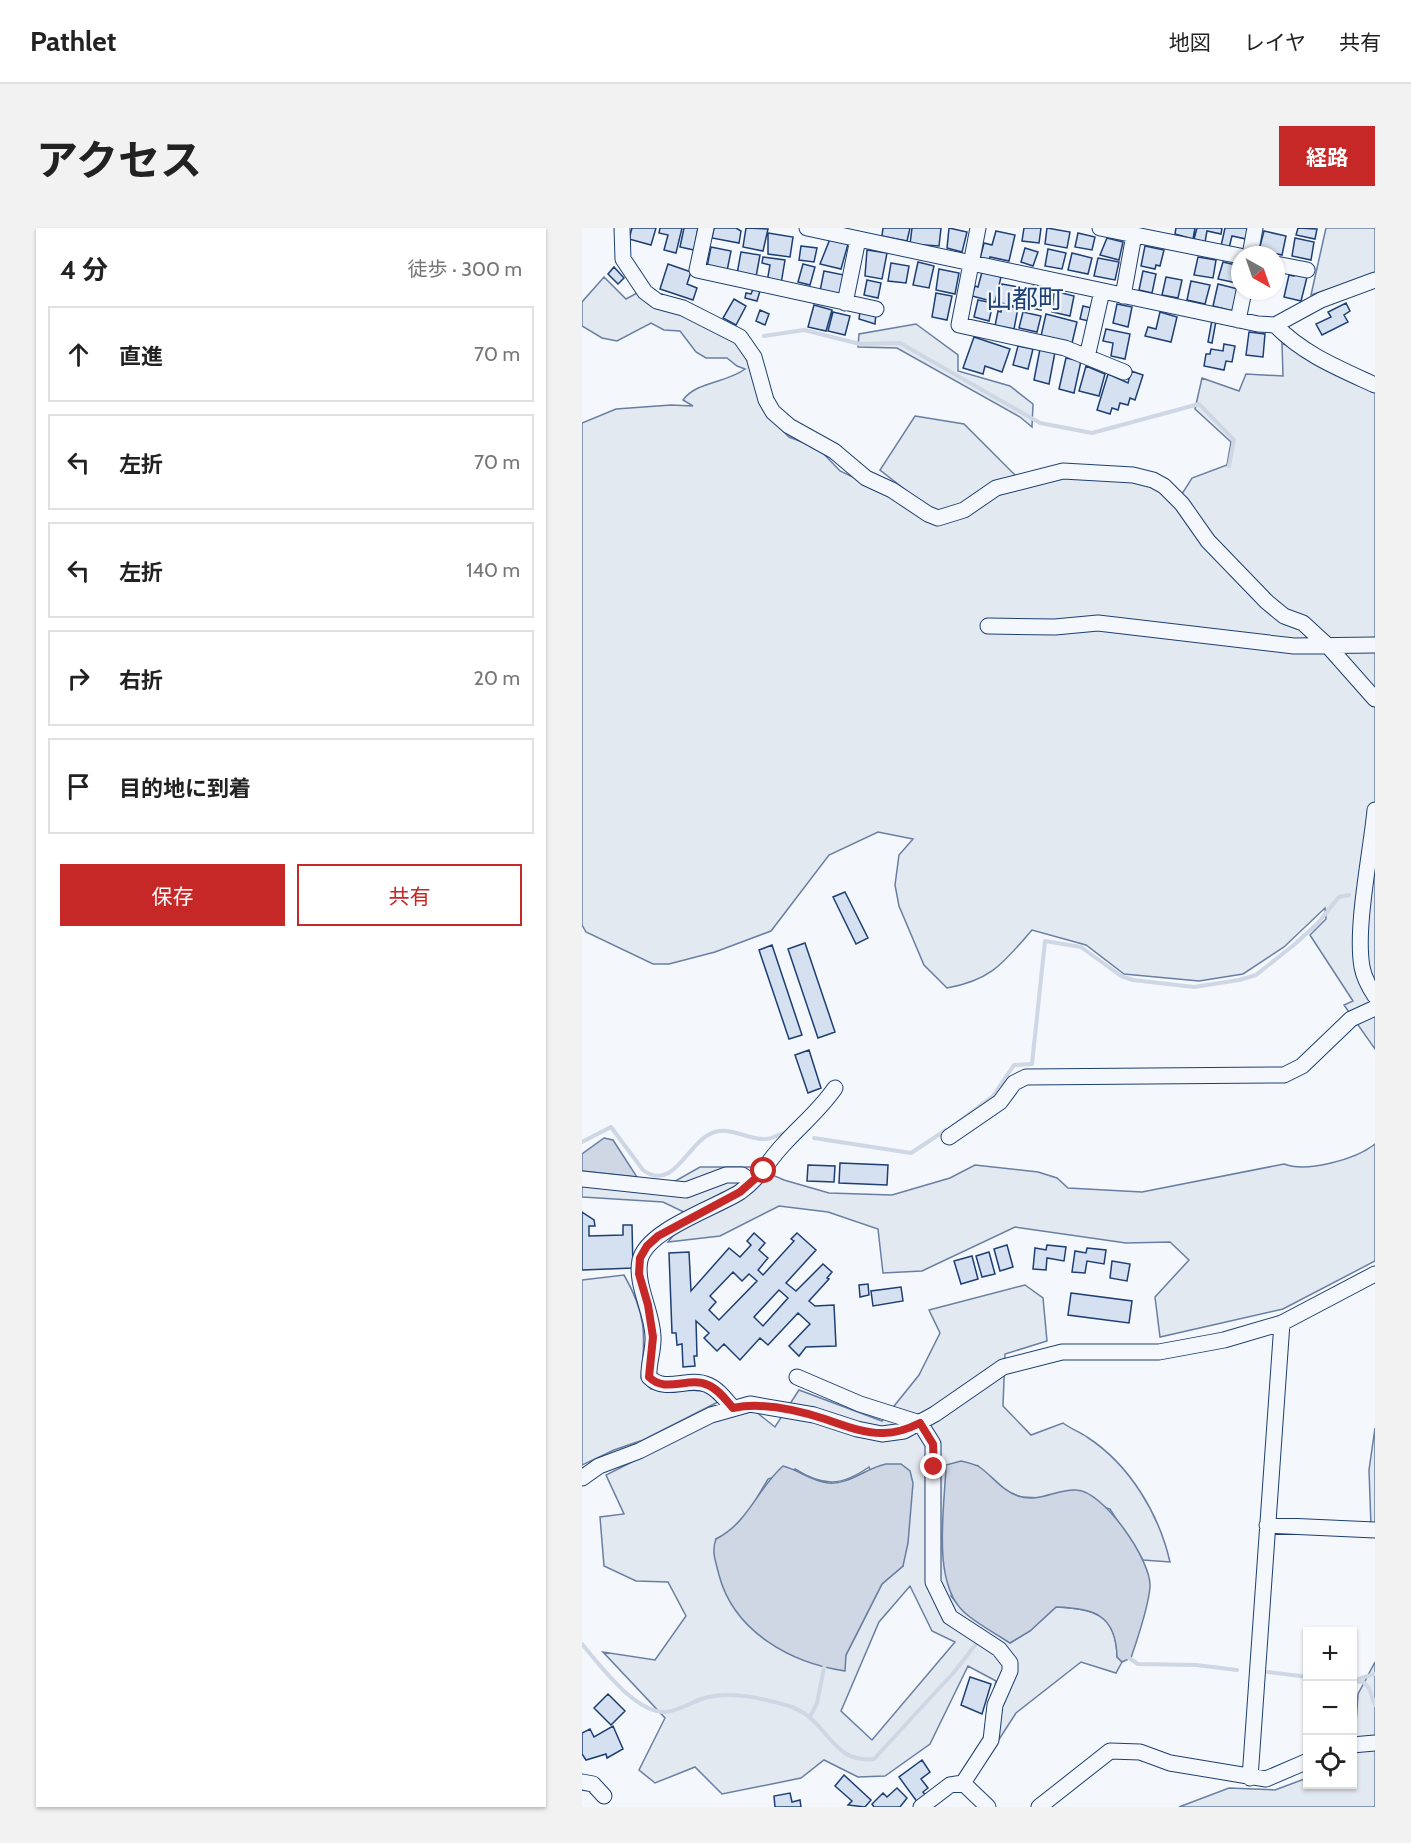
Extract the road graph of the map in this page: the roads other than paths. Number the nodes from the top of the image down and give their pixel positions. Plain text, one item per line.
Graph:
1 (622, 228) edge
2 (706, 228) edge
3 (807, 228) edge
4 (978, 228) edge
5 (1100, 228) edge
6 (1255, 228) edge
7 (876, 235) edge
8 (1134, 235) junction
9 (858, 239) junction
10 (1252, 246) edge
11 (1231, 254) edge
12 (972, 264) junction
13 (1285, 266) edge
14 (1307, 270) dead end
15 (1375, 280) edge
16 (1102, 291) junction
17 (1123, 296) junction
18 (1242, 300) edge
19 (845, 303) junction
20 (876, 309) dead end
21 (1238, 320) junction
22 (1275, 325) junction
23 (1087, 357) junction
24 (1124, 372) dead end
25 (1375, 385) edge
26 (988, 626) dead end
27 (1375, 645) edge
28 (1328, 646) junction
29 (1375, 699) edge
30 (1375, 810) edge
31 (1375, 996) edge
32 (1375, 1008) edge
33 (835, 1088) dead end
34 (949, 1137) dead end
35 (582, 1179) edge
36 (753, 1182) junction
37 (1375, 1274) edge
38 (1282, 1323) junction
39 (797, 1377) dead end
40 (733, 1408) junction
41 (920, 1423) junction
42 (582, 1478) edge
43 (1267, 1525) junction
44 (1375, 1530) edge
45 (1375, 1743) edge
46 (1357, 1745) edge
47 (1303, 1763) edge
48 (1250, 1778) junction
49 (582, 1782) edge
50 (963, 1783) junction
51 (604, 1796) dead end
52 (921, 1807) edge
53 (987, 1807) edge
54 (1039, 1807) edge

1 - 28 street
2 - 19 street
3 - 9 street
4 - 12 street
5 - 8 street
6 - 10 street
7 - 9 street
7 - 12 street
8 - 11 street
8 - 17 street
9 - 19 street
12 - 16 street
12 - 23 street
13 - 14 street
15 - 22 street
16 - 17 street
16 - 23 street
17 - 21 street
18 - 21 street
19 - 20 street
21 - 22 street
22 - 25 street
23 - 24 street
26 - 28 street
27 - 28 street
28 - 29 street
30 - 31 street
32 - 34 street
33 - 36 street
35 - 36 street
36 - 40 street
37 - 38 street
38 - 41 street
38 - 43 street
39 - 41 street
40 - 41 street
40 - 42 street
41 - 50 street
43 - 44 street
43 - 48 street
45 - 46 street
47 - 48 street
48 - 54 street
49 - 51 street
50 - 52 street
50 - 53 street

